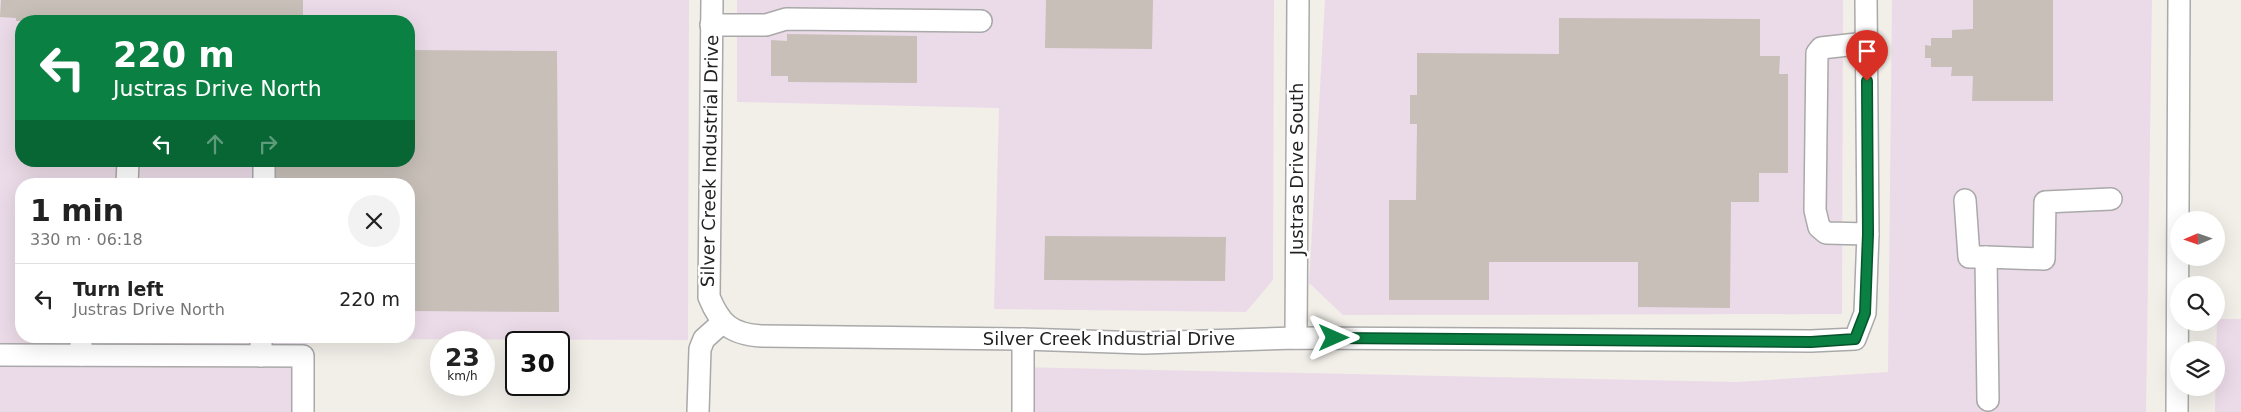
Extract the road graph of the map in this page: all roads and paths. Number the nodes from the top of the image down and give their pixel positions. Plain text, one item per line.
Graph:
1 (712, 0) edge
2 (1298, 0) edge
3 (1866, 0) edge
4 (2179, 0) edge
5 (981, 21) dead end
6 (712, 25) junction
7 (1866, 43) junction
8 (2111, 199) dead end
9 (1965, 200) dead end
10 (1868, 234) junction
11 (1986, 258) junction
12 (723, 322) junction
13 (1296, 338) junction
14 (1023, 339) junction
15 (81, 346) edge
16 (261, 346) edge
17 (0, 355) edge
18 (1988, 400) dead end
19 (303, 412) edge
20 (698, 412) edge
21 (1023, 412) edge
22 (2177, 412) edge

1 - 6 street, Silver Creek Industrial Drive
2 - 13 street, Justras Drive South
3 - 7 street
4 - 22 street
5 - 6 street
6 - 12 street, Silver Creek Industrial Drive
7 - 10 street
7 - 10 street
8 - 11 street
9 - 11 street
10 - 13 street, Silver Creek Industrial Drive
11 - 18 street
12 - 14 street, Silver Creek Industrial Drive
12 - 20 street
13 - 14 street, Silver Creek Industrial Drive
14 - 21 street
15 - 16 street
15 - 17 street
16 - 19 street

